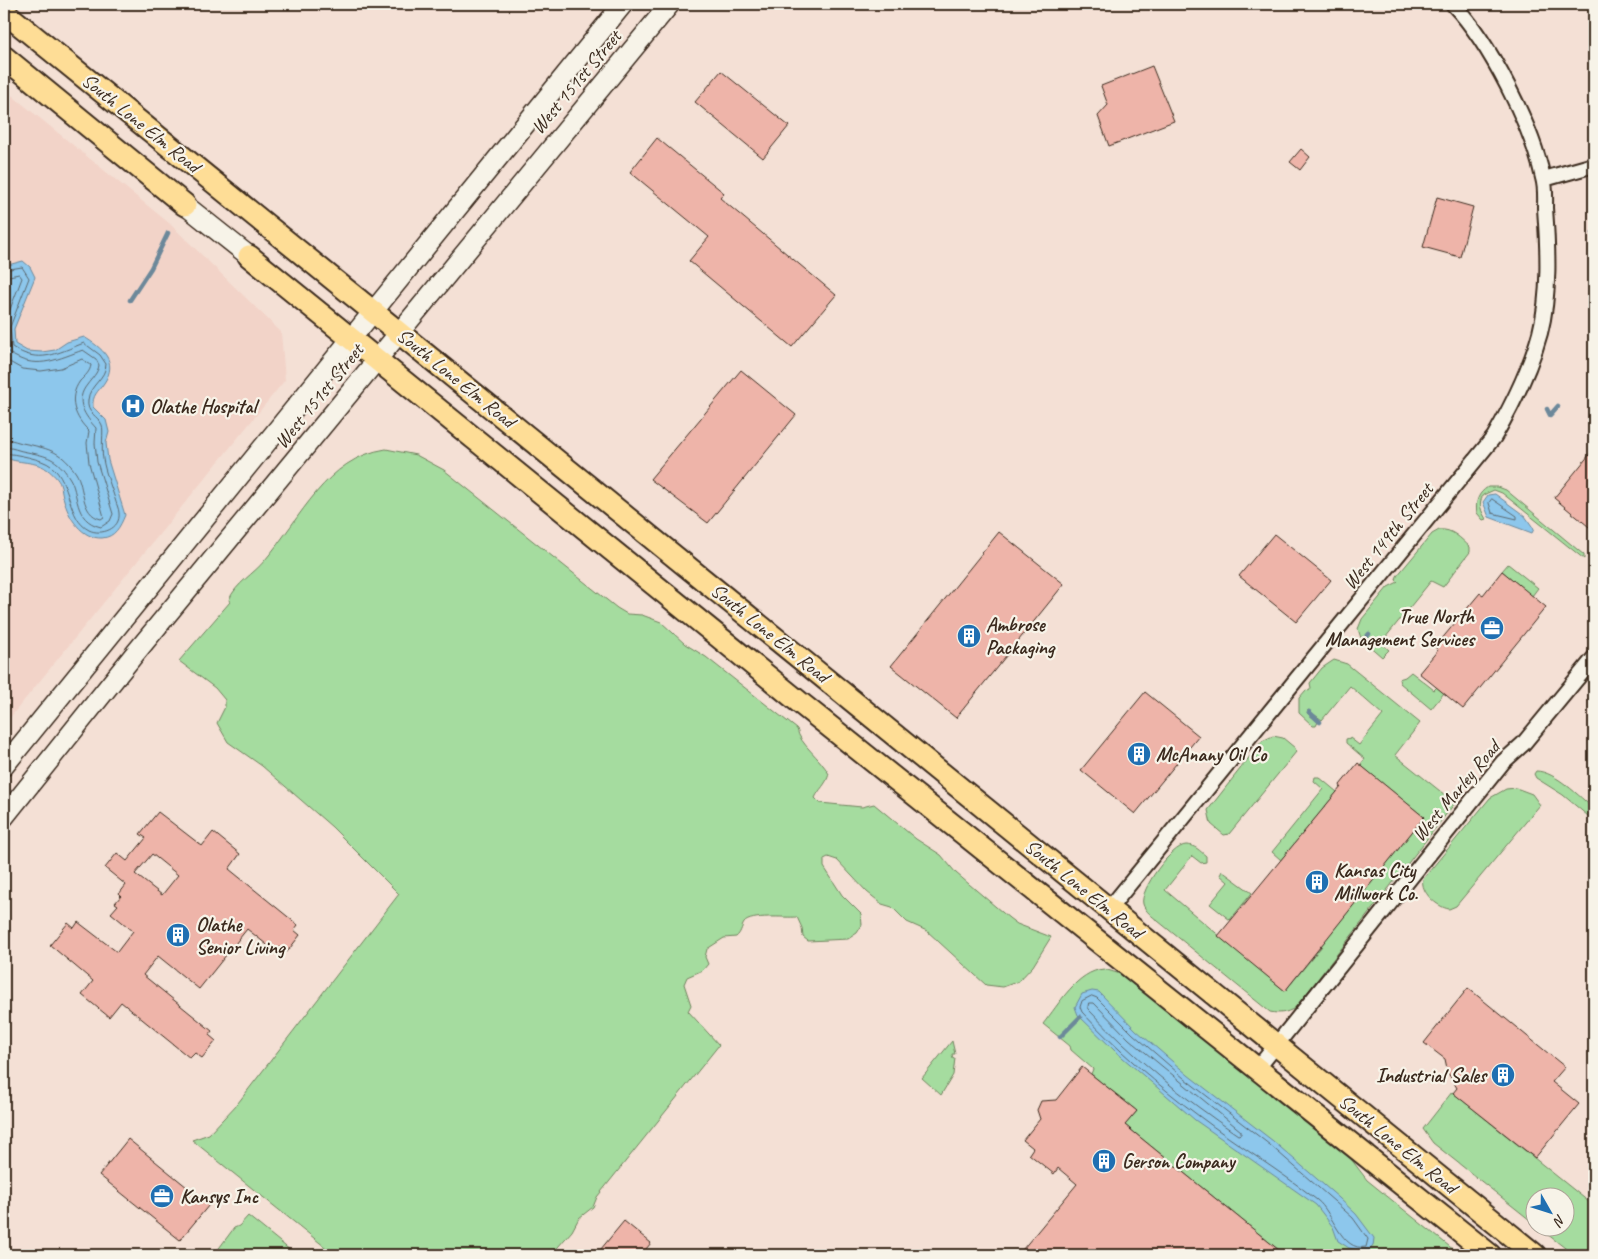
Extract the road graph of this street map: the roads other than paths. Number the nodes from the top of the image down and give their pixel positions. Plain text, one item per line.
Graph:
1 (623, 4) edge
2 (670, 4) edge
3 (1453, 4) edge
4 (4, 12) edge
5 (4, 58) edge
6 (1594, 165) edge
7 (1544, 179) junction
8 (185, 205) joint
9 (249, 256) joint
10 (373, 311) junction
11 (400, 332) junction
12 (349, 338) junction
13 (377, 361) junction
14 (1594, 658) edge
15 (4, 766) edge
16 (4, 817) edge
17 (1110, 909) junction
18 (1277, 1046) junction
19 (1257, 1069) junction
20 (1490, 1255) edge
21 (1535, 1255) edge

1 - 10 main road, West 151st Street
2 - 11 main road, West 151st Street
3 - 7 street, West 149th Street
4 - 10 main road, South Lone Elm Road
5 - 8 main road, South Lone Elm Road
6 - 7 street
7 - 17 street, West 149th Street
8 - 9 main road, South Lone Elm Road
9 - 12 main road, South Lone Elm Road
10 - 11 main road, South Lone Elm Road
10 - 12 main road, West 151st Street
11 - 13 main road, West 151st Street
11 - 17 main road, South Lone Elm Road
12 - 13 main road, South Lone Elm Road
12 - 15 main road, West 151st Street
13 - 16 main road, West 151st Street
13 - 19 main road, South Lone Elm Road
14 - 18 street, West Marley Road
17 - 18 main road, South Lone Elm Road
18 - 19 street, West Marley Road
18 - 21 main road, South Lone Elm Road
19 - 20 main road, South Lone Elm Road

